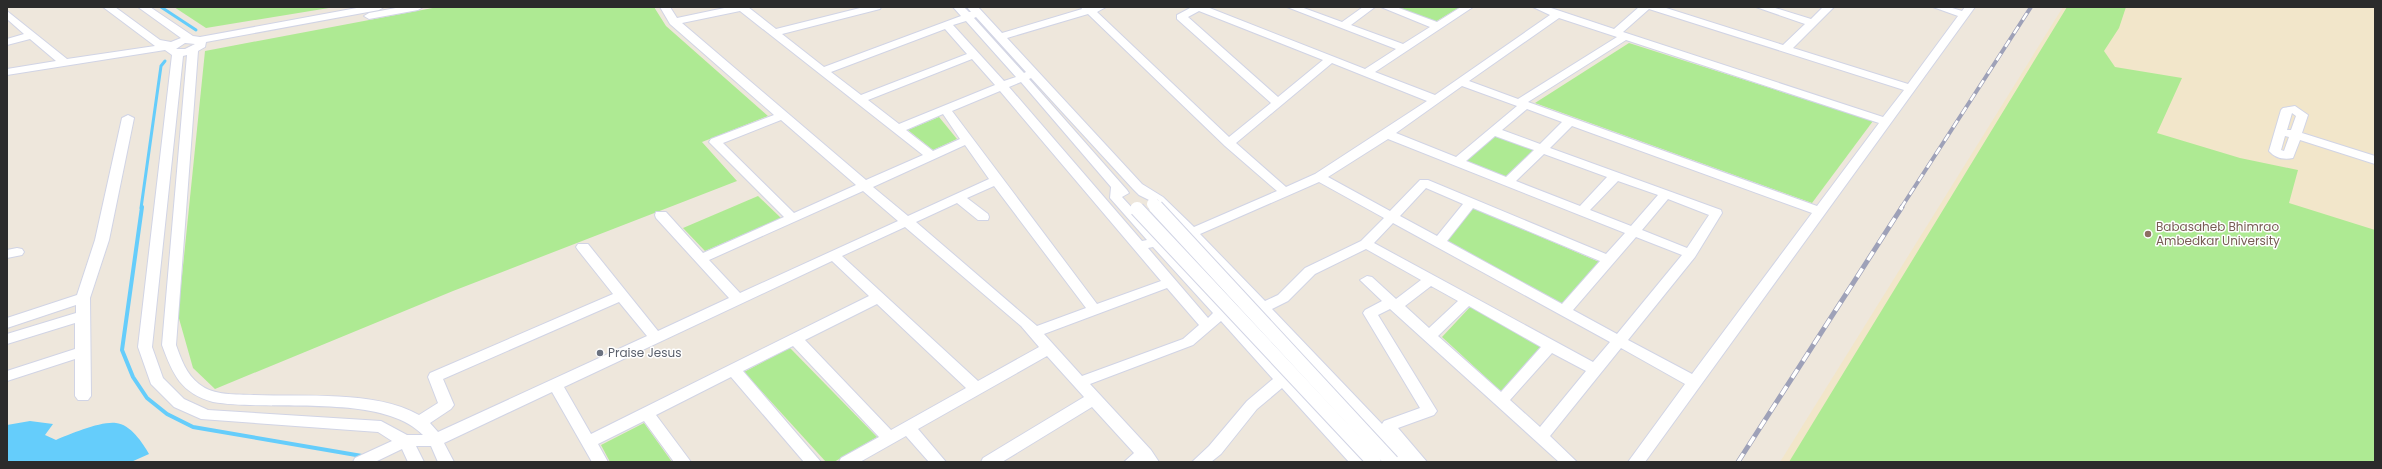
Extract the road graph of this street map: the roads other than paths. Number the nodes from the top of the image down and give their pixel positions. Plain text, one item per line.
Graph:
1 (108, 7) edge
2 (142, 7) edge
3 (379, 7) edge
4 (418, 7) edge
5 (665, 7) edge
6 (742, 7) edge
7 (876, 7) edge
8 (958, 7) edge
9 (1199, 7) edge
10 (1293, 7) edge
11 (1370, 7) edge
12 (1386, 7) edge
13 (1468, 7) edge
14 (1538, 7) edge
15 (1645, 7) edge
16 (1653, 7) edge
17 (1761, 7) edge
18 (1829, 7) edge
19 (1938, 7) edge
20 (1093, 8) edge
21 (1967, 11) edge
22 (972, 12) edge
23 (7, 14) edge
24 (1558, 14) junction
25 (674, 22) junction
26 (1813, 23) junction
27 (947, 25) junction
28 (1343, 26) junction
29 (1438, 26) junction
30 (774, 33) junction
31 (1620, 34) junction
32 (32, 35) junction
33 (999, 37) junction
34 (7, 42) edge
35 (195, 44) junction
36 (1404, 48) junction
37 (174, 49) junction
38 (1785, 49) junction
39 (974, 55) junction
40 (1331, 59) junction
41 (64, 63) junction
42 (823, 71) junction
43 (7, 72) edge
44 (1366, 73) junction
45 (1032, 74) junction
46 (1021, 78) junction
47 (7, 80) edge
48 (1461, 82) junction
49 (1002, 86) junction
50 (1910, 88) junction
51 (859, 100) junction
52 (1436, 100) junction
53 (1278, 103) junction
54 (1522, 104) junction
55 (945, 109) junction
56 (782, 116) junction
57 (128, 118) dead end
58 (1570, 121) junction
59 (1886, 122) junction
60 (897, 129) junction
61 (2282, 129) junction
62 (1494, 131) junction
63 (1387, 134) junction
64 (2296, 134) junction
65 (967, 140) junction
66 (1229, 143) junction
67 (1542, 149) junction
68 (2375, 154) edge
69 (932, 156) junction
70 (2375, 160) edge
71 (1457, 162) junction
72 (1615, 176) junction
73 (1320, 177) junction
74 (996, 180) junction
75 (1508, 182) junction
76 (864, 186) junction
77 (1117, 186) junction
78 (1137, 186) junction
79 (1285, 192) junction
80 (1666, 194) junction
81 (959, 198) junction
82 (1472, 202) junction
83 (1582, 211) junction
84 (1820, 211) junction
85 (661, 215) dead end
86 (1392, 216) junction
87 (983, 217) dead end
88 (792, 218) junction
89 (907, 222) junction
90 (1192, 232) junction
91 (1634, 232) junction
92 (1156, 241) junction
93 (1439, 242) junction
94 (1366, 244) junction
95 (1139, 246) junction
96 (583, 247) dead end
97 (1690, 254) junction
98 (834, 256) junction
99 (700, 259) junction
100 (1609, 260) junction
101 (1367, 280) dead end
102 (1430, 280) junction
103 (1170, 282) junction
104 (622, 295) junction
105 (879, 297) junction
106 (83, 298) junction
107 (738, 300) junction
108 (1467, 300) junction
109 (1394, 304) junction
110 (1263, 308) junction
111 (1094, 309) junction
112 (1564, 311) junction
113 (1222, 313) junction
114 (83, 316) junction
115 (7, 323) edge
116 (1208, 327) junction
117 (1034, 332) junction
118 (1429, 336) junction
119 (656, 338) junction
120 (7, 339) edge
121 (795, 339) junction
122 (1618, 341) junction
123 (1550, 346) junction
124 (1049, 348) junction
125 (82, 352) junction
126 (733, 370) junction
127 (1595, 370) junction
128 (7, 376) edge
129 (1282, 380) junction
130 (1080, 382) junction
131 (1694, 382) junction
132 (555, 385) junction
133 (977, 389) junction
134 (83, 396) dead end
135 (1095, 398) junction
136 (1501, 401) junction
137 (646, 413) junction
138 (419, 422) junction
139 (908, 427) junction
140 (1540, 437) junction
141 (889, 438) junction
142 (436, 440) junction
143 (405, 441) junction
144 (589, 442) junction
145 (1391, 442) junction
146 (1143, 459) edge
147 (361, 462) edge
148 (416, 462) edge
149 (446, 462) edge
150 (600, 462) edge
151 (683, 462) edge
152 (813, 462) edge
153 (847, 462) edge
154 (938, 462) edge
155 (989, 462) edge
156 (1200, 462) edge
157 (1358, 462) edge
158 (1363, 462) edge
159 (1374, 462) edge
160 (1392, 462) edge
161 (1409, 462) edge
162 (1419, 462) edge
163 (1569, 462) edge
164 (1636, 462) edge

1 - 37 street
2 - 35 street
3 - 35 street
4 - 35 street
5 - 25 street
6 - 25 street
6 - 30 street
7 - 30 street
8 - 22 street
9 - 40 street
9 - 53 street
10 - 28 street
11 - 28 street
12 - 29 street
13 - 29 street
14 - 24 street
15 - 31 street
16 - 38 street
17 - 26 street
18 - 26 street
19 - 21 street
20 - 33 street
20 - 66 street
21 - 50 street
22 - 27 street
22 - 33 street
22 - 46 street
23 - 32 street
24 - 31 street
24 - 48 street
25 - 56 street
26 - 38 street
27 - 39 street
27 - 42 street
28 - 36 street
29 - 36 street
30 - 42 street
31 - 54 street
31 - 59 street
32 - 34 street
32 - 41 street
33 - 45 street
35 - 37 street
35 - 138 street
36 - 44 street
37 - 41 street
37 - 47 street
37 - 143 street
38 - 50 street
39 - 49 street
39 - 51 street
40 - 44 street
40 - 53 street
41 - 43 street
42 - 51 street
44 - 52 street
45 - 46 street
45 - 78 street
46 - 49 street
46 - 77 street
48 - 52 street
48 - 54 street
49 - 55 street
49 - 95 street
50 - 59 street
51 - 60 street
52 - 63 street
53 - 66 street
54 - 58 street
54 - 62 street
55 - 60 street
55 - 65 street
56 - 76 street
56 - 88 street
57 - 106 street
58 - 67 street
58 - 84 street
59 - 84 street
60 - 69 street
61 - 64 street
61 - 64 street
61 - 64 street
62 - 67 street
62 - 71 street
63 - 71 street
63 - 73 street
64 - 68 street
64 - 70 street
65 - 69 street
65 - 74 street
66 - 79 street
67 - 72 street
67 - 75 street
69 - 76 street
71 - 75 street
72 - 80 street
72 - 83 street
73 - 79 street
73 - 86 street
74 - 81 street
74 - 111 street
75 - 83 street
76 - 88 street
76 - 89 street
77 - 92 street
77 - 159 street, bridge
78 - 90 street
78 - 160 street, bridge
79 - 90 street
80 - 91 street
80 - 97 street
81 - 87 street
81 - 89 street
82 - 86 street
82 - 93 street
82 - 100 street
83 - 91 street
84 - 131 street
85 - 99 street
86 - 93 street
86 - 94 street
88 - 99 street
89 - 98 street
89 - 117 street
90 - 92 street
90 - 110 street
91 - 97 street
91 - 100 street
92 - 95 street
92 - 113 street
93 - 112 street
94 - 102 street
94 - 110 street
95 - 103 street
96 - 104 street
97 - 122 street
98 - 105 street
98 - 107 street
99 - 107 street
100 - 112 street
101 - 109 street
102 - 108 street
102 - 109 street
103 - 111 street
103 - 116 street
104 - 119 street
104 - 138 street
105 - 121 street
105 - 133 street
106 - 114 street
106 - 115 street
107 - 119 street
108 - 118 street
108 - 123 street
109 - 118 street
109 - 162 street
110 - 145 street
111 - 117 street
112 - 122 street
113 - 116 street
113 - 129 street
114 - 120 street
114 - 125 street
116 - 130 street
117 - 124 street
118 - 136 street
119 - 132 street
121 - 126 street
121 - 141 street
122 - 127 street
122 - 131 street
123 - 127 street
123 - 136 street
124 - 130 street
124 - 133 street
125 - 128 street
125 - 134 street
126 - 137 street
126 - 152 street
127 - 140 street
129 - 156 street
129 - 157 street
130 - 135 street
131 - 164 street
132 - 142 street
132 - 144 street
133 - 139 street
135 - 146 street
135 - 155 street
136 - 140 street
137 - 144 street
137 - 151 street
138 - 142 street
139 - 141 street
139 - 154 street
140 - 163 street
141 - 153 street
142 - 143 street
142 - 149 street
143 - 147 street
143 - 148 street
144 - 150 street
145 - 158 street
145 - 161 street

